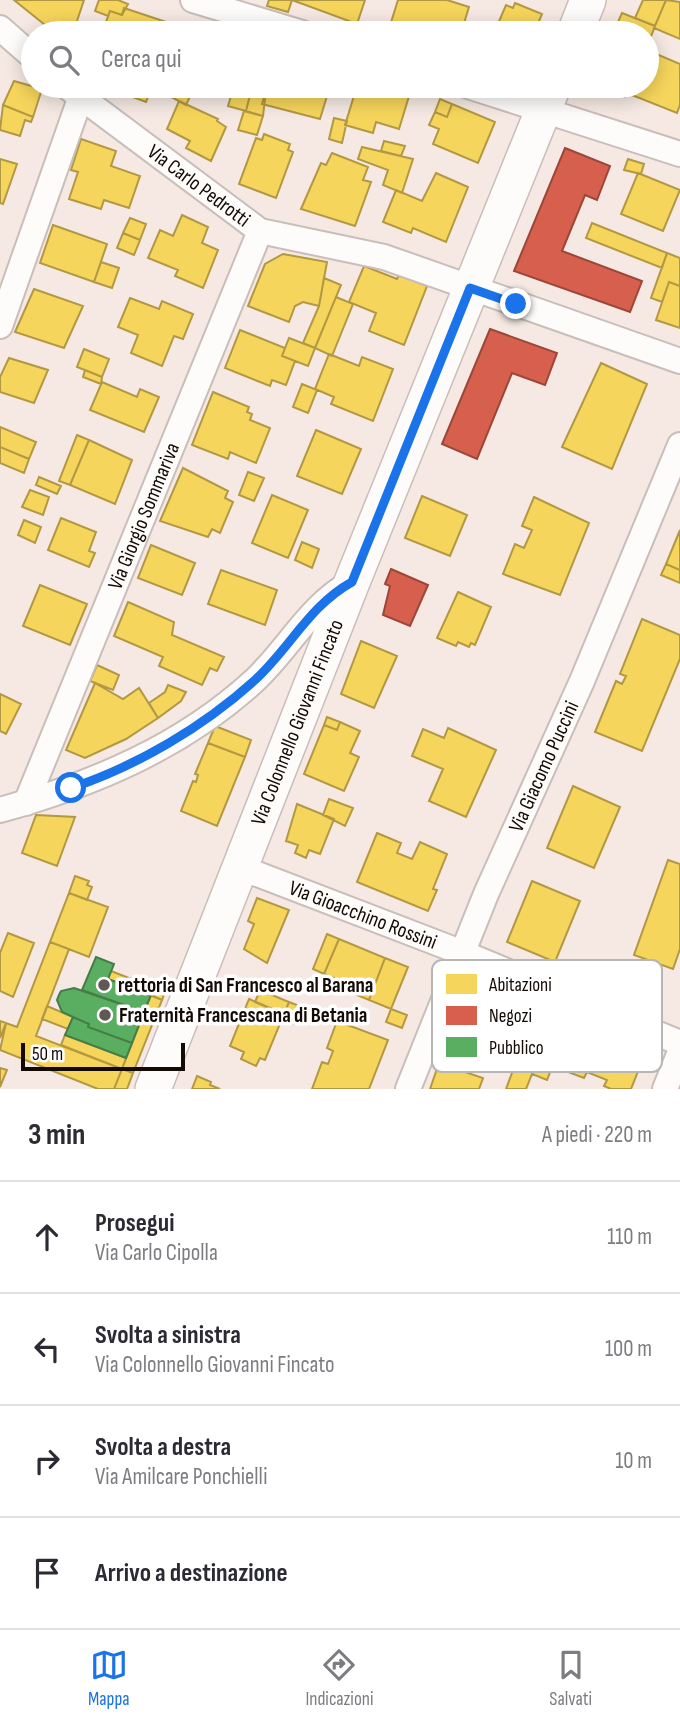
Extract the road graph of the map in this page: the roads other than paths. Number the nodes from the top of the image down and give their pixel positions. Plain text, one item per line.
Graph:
1 (193, 0) edge
2 (588, 0) edge
3 (262, 21) edge
4 (580, 21) edge
5 (0, 28) edge
6 (21, 46) edge
7 (71, 98) edge
8 (81, 98) edge
9 (548, 98) edge
10 (680, 154) edge
11 (260, 231) junction
12 (470, 288) junction
13 (0, 326) edge
14 (680, 361) edge
15 (680, 445) edge
16 (352, 582) junction
17 (26, 803) junction
18 (0, 810) edge
19 (239, 867) junction
20 (463, 953) junction
21 (460, 960) edge
22 (480, 960) edge
23 (432, 1030) edge
24 (662, 1036) edge
25 (680, 1043) edge
26 (680, 1052) edge
27 (153, 1089) edge
28 (408, 1089) edge
29 (666, 1089) edge

1 - 3 street
2 - 4 main road
5 - 6 street
7 - 13 street
8 - 11 street, Via Carlo Pedrotti
9 - 10 street
9 - 12 main road, Via Colonnello Giovanni Fincato
11 - 12 street, Via Carlo Pedrotti
11 - 17 street, Via Giorgio Sommariva
12 - 14 street, Via Carlo Pedrotti
12 - 16 main road, Via Colonnello Giovanni Fincato
15 - 20 street, Via Giacomo Puccini
16 - 17 street
16 - 19 main road, Via Colonnello Giovanni Fincato
17 - 18 street
19 - 20 street, Via Gioacchino Rossini
19 - 27 main road, Via Colonnello Giovanni Fincato
20 - 21 street, Via Giacomo Puccini
20 - 22 street, Via Gioacchino Rossini
23 - 28 street, Via Giacomo Puccini
24 - 25 street, Via Gioacchino Rossini
26 - 29 street

